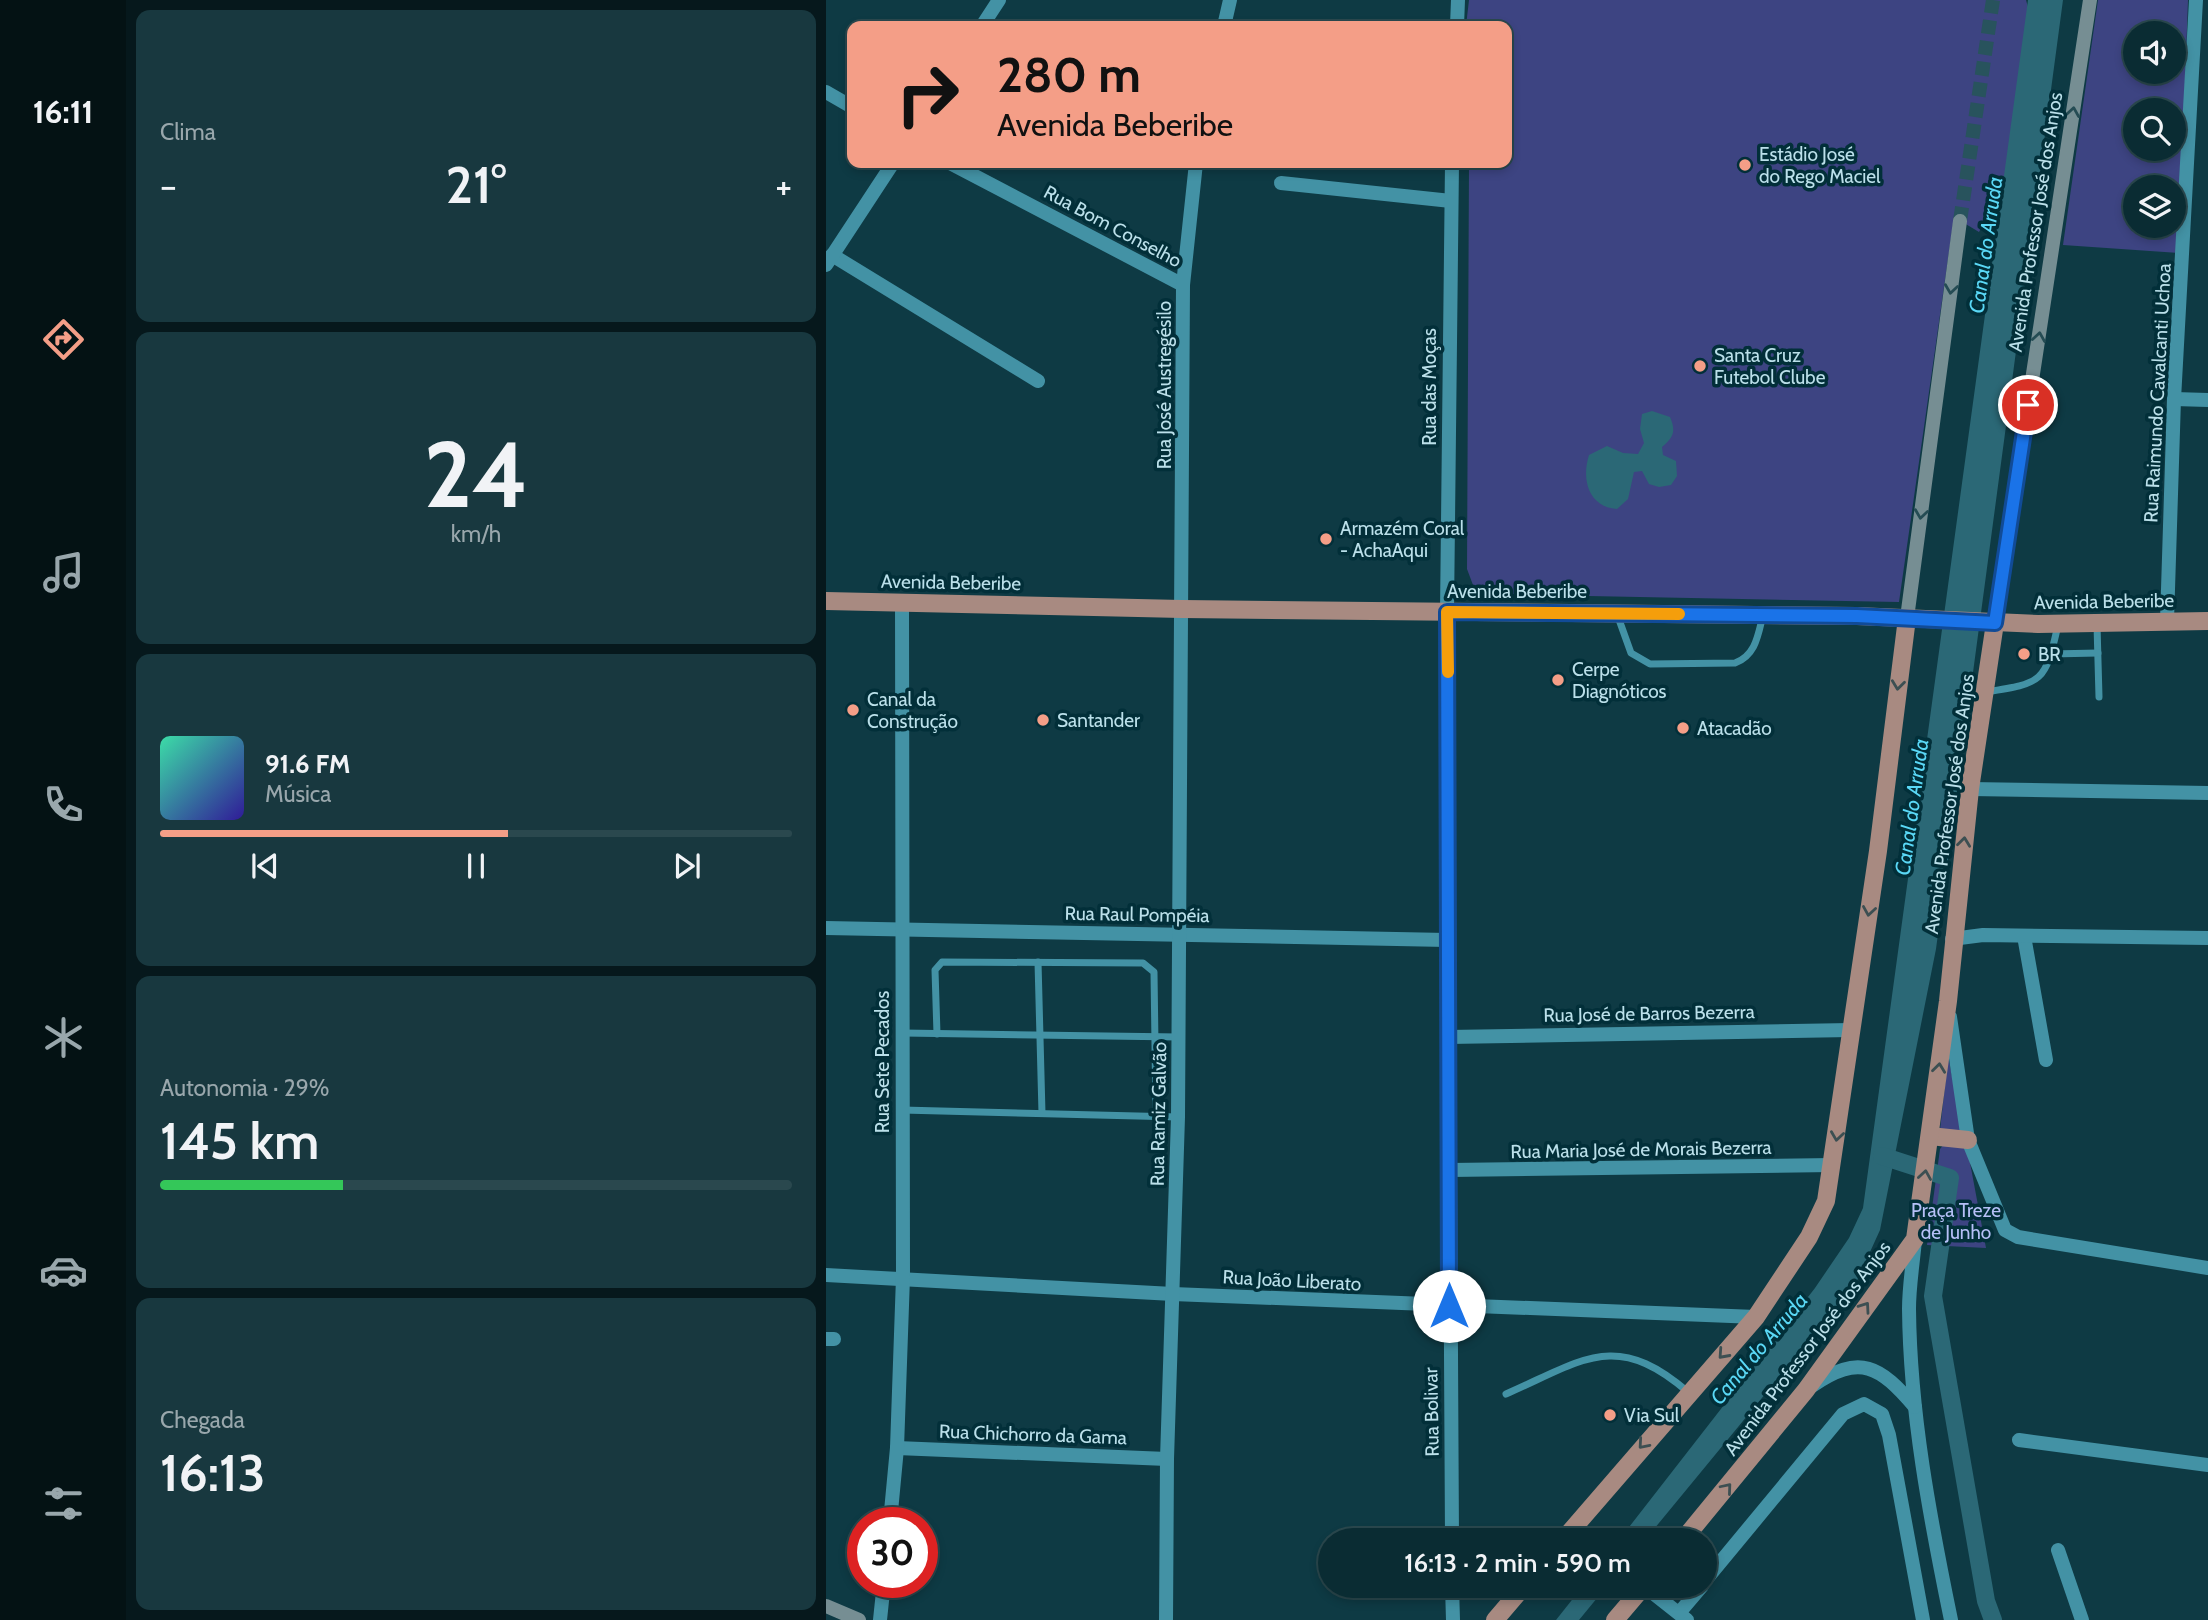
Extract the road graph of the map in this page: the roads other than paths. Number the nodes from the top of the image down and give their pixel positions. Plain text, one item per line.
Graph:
1 (999, 0) edge
2 (1230, 0) edge
3 (1458, 0) edge
4 (2090, 0) edge
5 (2196, 0) edge
6 (985, 21) edge
7 (1225, 21) edge
8 (1457, 21) edge
9 (826, 92) edge
10 (847, 104) edge
11 (890, 168) edge
12 (960, 168) edge
13 (1195, 168) edge
14 (1452, 168) edge
15 (1281, 183) dead end
16 (1451, 201) junction
17 (1961, 221) tunnel mouth
18 (829, 260) edge
19 (1183, 285) junction
20 (1038, 381) dead end
21 (2174, 398) junction
22 (2208, 400) edge
23 (826, 601) edge
24 (902, 601) junction
25 (1182, 609) junction
26 (1447, 612) junction
27 (1617, 613) junction
28 (1763, 615) junction
29 (1907, 618) junction
30 (2167, 621) junction
31 (2208, 621) edge
32 (1988, 622) junction
33 (2096, 623) junction
34 (2059, 624) junction
35 (2098, 653) junction
36 (2052, 654) junction
37 (1984, 692) junction
38 (2099, 697) dead end
39 (1970, 789) junction
40 (2208, 793) edge
41 (826, 928) edge
42 (902, 931) junction
43 (1180, 934) junction
44 (2024, 936) junction
45 (2208, 938) edge
46 (1952, 939) junction
47 (1447, 940) junction
48 (1038, 962) junction
49 (1948, 1002) junction
50 (1851, 1030) junction
51 (902, 1033) junction
52 (937, 1034) junction
53 (1040, 1035) junction
54 (1154, 1037) junction
55 (1179, 1037) junction
56 (1448, 1037) junction
57 (2046, 1060) dead end
58 (901, 1110) junction
59 (1042, 1113) junction
60 (1156, 1116) junction
61 (1178, 1117) junction
62 (1930, 1140) junction
63 (1968, 1140) junction
64 (1833, 1166) junction
65 (1450, 1170) junction
66 (1915, 1238) junction
67 (2208, 1268) edge
68 (826, 1275) edge
69 (903, 1278) junction
70 (1173, 1294) junction
71 (1449, 1306) junction
72 (1756, 1317) junction
73 (1806, 1390) junction
74 (1688, 1393) junction
75 (1506, 1394) dead end
76 (1915, 1407) junction
77 (2019, 1440) dead end
78 (897, 1448) junction
79 (1167, 1459) junction
80 (2208, 1465) edge
81 (891, 1507) edge
82 (1452, 1528) edge
83 (1573, 1528) edge
84 (1693, 1528) edge
85 (2058, 1550) dead end
86 (1717, 1567) edge
87 (882, 1598) edge
88 (1452, 1598) edge
89 (1514, 1598) edge
90 (1634, 1598) edge
91 (1659, 1598) edge
92 (1695, 1598) edge
93 (826, 1606) edge
94 (1683, 1617) edge
95 (859, 1620) edge
96 (880, 1620) edge
97 (1166, 1620) edge
98 (1453, 1620) edge
99 (1496, 1620) edge
100 (1615, 1620) edge
101 (1923, 1620) edge
102 (1951, 1620) edge
103 (2082, 1620) edge

1 - 6 street
2 - 7 street
3 - 8 street
32 -> 4 main road, Avenida Professor José dos Anjos
5 - 21 street, Rua Raimundo Cavalcanti Uchoa
9 - 10 street
11 - 18 street
12 - 19 street, Rua Bom Conselho
13 - 19 street, Rua José Austregésilo
14 - 16 street, Rua das Moças
15 - 16 street
16 - 26 street, Rua das Moças
17 -> 29 main road
18 - 20 street
19 - 25 street, Rua José Austregésilo
21 - 22 street
21 - 30 street, Rua Raimundo Cavalcanti Uchoa
23 - 24 main road, Avenida Beberibe
24 - 25 main road, Avenida Beberibe
24 - 42 street, Rua Sete Pecados
25 - 26 main road, Avenida Beberibe
25 - 43 street, Rua Ramiz Galvão
26 - 27 main road, Avenida Beberibe
26 - 47 street, Rua Bolivar
27 - 28 main road, Avenida Beberibe
27 - 28 lane
28 - 29 main road, Avenida Beberibe
29 - 32 main road, Avenida Beberibe
29 -> 50 main road
30 - 31 main road, Avenida Beberibe
30 - 33 main road, Avenida Beberibe
32 - 34 main road, Avenida Beberibe
32 - 37 main road, Avenida Professor José dos Anjos
33 - 34 main road, Avenida Beberibe
33 - 35 lane
34 - 36 lane
35 - 36 lane
35 - 38 lane
36 - 37 lane
37 - 39 main road, Avenida Professor José dos Anjos
39 - 40 street
46 -> 39 main road, Avenida Professor José dos Anjos
41 - 42 street, Rua Raul Pompéia
42 - 43 street, Rua Raul Pompéia
42 - 51 street, Rua Sete Pecados
43 - 47 street, Rua Raul Pompéia
43 - 55 street, Rua Ramiz Galvão
44 - 45 street
44 - 46 street
44 - 57 street
46 - 49 main road, Avenida Professor José dos Anjos
47 - 56 street, Rua Bolivar
48 - 52 lane
48 - 53 lane
48 - 54 lane
62 -> 49 main road, Avenida Professor José dos Anjos
49 - 63 street
50 - 56 street, Rua José de Barros Bezerra
50 -> 64 main road
51 - 52 lane
51 - 58 street, Rua Sete Pecados
52 - 53 lane
53 - 54 lane
53 - 59 lane
54 - 55 lane
54 - 60 lane
55 - 61 street, Rua Ramiz Galvão
56 - 65 street, Rua Bolivar
58 - 59 lane
58 - 69 street, Rua Sete Pecados
59 - 60 lane
60 - 61 lane
61 - 70 street, Rua Ramiz Galvão
62 - 63 main road
66 -> 62 main road, Avenida Professor José dos Anjos
63 - 67 street
64 - 65 street, Rua Maria José de Morais Bezerra
64 - 72 main road
65 - 71 street, Rua Bolivar
73 -> 66 main road, Avenida Professor José dos Anjos
66 - 76 street
68 - 69 street, Rua João Liberato
69 - 70 street, Rua João Liberato
69 - 78 street, Rua Sete Pecados
70 - 71 street, Rua João Liberato
70 - 79 street, Rua Ramiz Galvão
71 - 72 street, Rua João Liberato
71 - 82 street, Rua Bolivar
72 -> 74 main road
73 - 76 street
84 -> 73 main road, Avenida Professor José dos Anjos
74 - 75 lane
74 -> 83 main road
76 - 102 street
77 - 80 street
78 - 79 street, Rua Chichorro da Gama
78 - 81 street, Rua Sete Pecados
79 - 97 street, Rua Ramiz Galvão
85 - 103 street
86 - 101 street
87 - 96 street
88 - 98 street
89 - 99 main road
90 - 100 main road
91 - 94 street
92 - 94 street
93 - 95 main road

